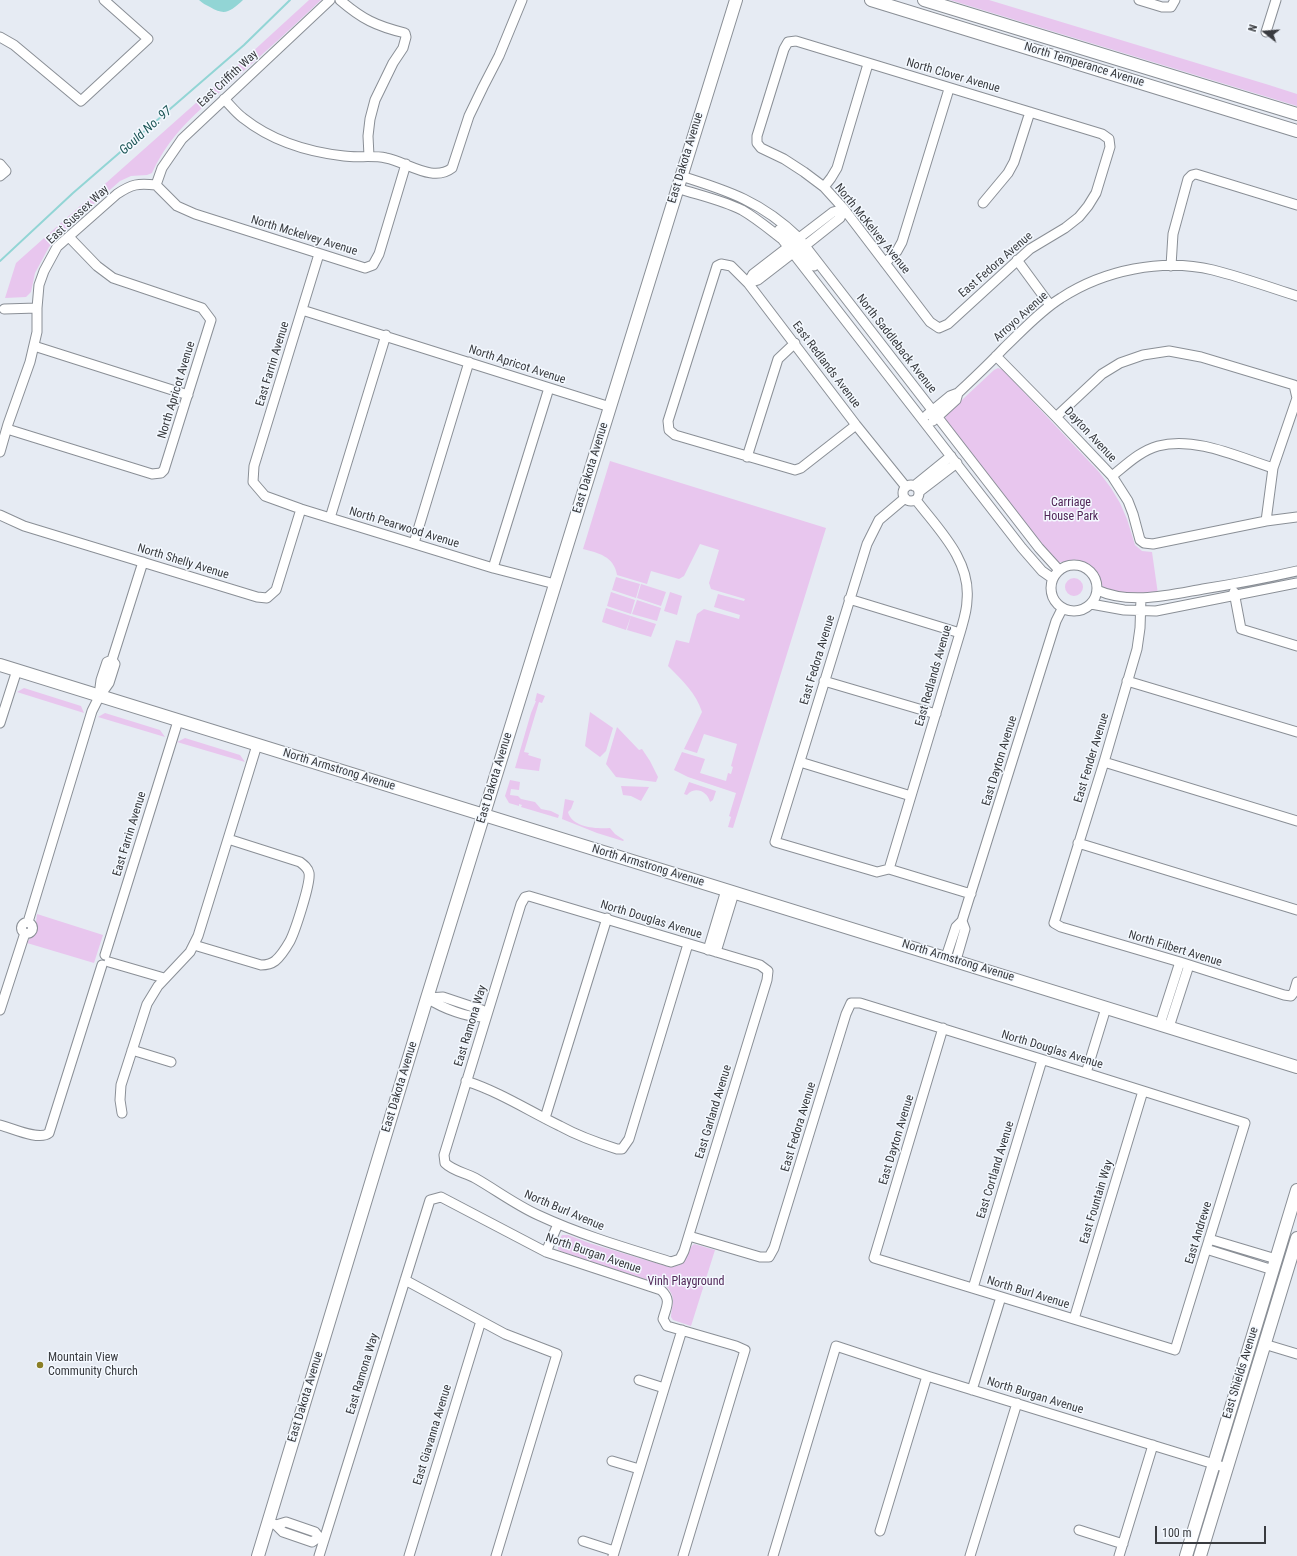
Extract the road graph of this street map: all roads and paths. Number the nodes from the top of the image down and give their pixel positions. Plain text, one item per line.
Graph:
1 (104, 0) edge
2 (330, 0) edge
3 (340, 0) edge
4 (522, 0) edge
5 (736, 0) edge
6 (871, 0) edge
7 (924, 0) edge
8 (1139, 0) edge
9 (1276, 0) edge
10 (1173, 3) edge
11 (1266, 32) dead end
12 (0, 37) edge
13 (868, 64) junction
14 (949, 89) junction
15 (224, 99) junction
16 (1030, 112) junction
17 (1297, 114) edge
18 (1297, 131) edge
19 (1109, 139) joint
20 (757, 143) joint
21 (369, 156) junction
22 (406, 164) junction
23 (681, 176) junction
24 (156, 185) junction
25 (677, 188) junction
26 (824, 188) junction
27 (983, 203) dead end
28 (1297, 206) edge
29 (844, 209) junction
30 (766, 226) junction
31 (69, 237) junction
32 (802, 242) junction
33 (791, 250) junction
34 (319, 254) junction
35 (1017, 260) junction
36 (885, 263) junction
37 (1171, 266) junction
38 (825, 271) junction
39 (748, 283) junction
40 (1297, 296) edge
41 (1050, 305) junction
42 (37, 308) junction
43 (4, 309) dead end
44 (302, 310) junction
45 (939, 328) joint
46 (386, 335) junction
47 (795, 343) junction
48 (34, 346) junction
49 (996, 356) junction
50 (469, 362) junction
51 (549, 388) junction
52 (188, 395) junction
53 (610, 407) junction
54 (935, 414) junction
55 (1056, 417) junction
56 (925, 422) junction
57 (856, 425) junction
58 (7, 429) junction
59 (0, 452) edge
60 (747, 457) junction
61 (954, 460) junction
62 (1273, 468) junction
63 (1112, 476) junction
64 (253, 482) joint
65 (914, 491) junction
66 (301, 509) junction
67 (0, 515) edge
68 (1297, 517) edge
69 (330, 518) junction
70 (1266, 521) junction
71 (414, 544) junction
72 (143, 562) junction
73 (493, 568) junction
74 (1059, 570) junction
75 (1297, 571) edge
76 (1052, 578) junction
77 (1297, 583) edge
78 (556, 584) junction
79 (1232, 584) junction
80 (1097, 590) junction
81 (1234, 596) junction
82 (1141, 598) junction
83 (850, 599) junction
84 (1091, 604) junction
85 (1062, 609) junction
86 (1140, 612) junction
87 (960, 633) junction
88 (1297, 646) edge
89 (0, 665) edge
90 (17, 670) junction
91 (824, 681) junction
92 (1128, 681) junction
93 (99, 696) junction
94 (936, 714) junction
95 (178, 721) junction
96 (0, 724) edge
97 (1297, 732) edge
98 (257, 745) junction
99 (800, 762) junction
100 (1104, 762) junction
101 (911, 796) junction
102 (484, 815) junction
103 (1297, 821) edge
104 (228, 839) junction
105 (1078, 843) junction
106 (889, 869) junction
107 (730, 891) junction
108 (971, 894) junction
109 (525, 897) joint
110 (1297, 910) edge
111 (607, 918) junction
112 (1054, 923) joint
113 (688, 944) junction
114 (194, 945) junction
115 (712, 951) junction
116 (951, 959) junction
117 (105, 960) junction
118 (1185, 963) junction
119 (768, 971) joint
120 (164, 978) junction
121 (1297, 982) edge
122 (427, 998) junction
123 (851, 1003) joint
124 (1106, 1008) junction
125 (0, 1010) edge
126 (486, 1016) junction
127 (1165, 1026) junction
128 (942, 1028) junction
129 (132, 1050) junction
130 (1042, 1060) junction
131 (171, 1062) dead end
132 (1297, 1067) edge
133 (1086, 1073) junction
134 (466, 1081) junction
135 (1144, 1091) junction
136 (122, 1113) dead end
137 (545, 1118) junction
138 (1245, 1123) joint
139 (0, 1125) edge
140 (445, 1163) joint
141 (1297, 1190) edge
142 (430, 1200) joint
143 (558, 1224) junction
144 (689, 1236) junction
145 (1297, 1238) edge
146 (1209, 1239) junction
147 (1206, 1250) junction
148 (546, 1252) junction
149 (874, 1258) joint
150 (680, 1259) joint
151 (1274, 1264) junction
152 (405, 1280) junction
153 (972, 1288) junction
154 (1001, 1297) junction
155 (1074, 1319) junction
156 (481, 1321) junction
157 (682, 1330) junction
158 (1264, 1344) junction
159 (1175, 1350) joint
160 (1297, 1354) edge
161 (927, 1376) junction
162 (639, 1380) dead end
163 (664, 1388) junction
164 (972, 1390) junction
165 (1017, 1403) junction
166 (1153, 1445) junction
167 (612, 1461) dead end
168 (1213, 1464) junction
169 (1227, 1468) junction
170 (639, 1469) junction
171 (272, 1524) junction
172 (1078, 1530) dead end
173 (880, 1531) dead end
174 (322, 1538) junction
175 (583, 1541) dead end
176 (1123, 1544) junction
177 (614, 1554) edge
178 (258, 1556) edge
179 (319, 1556) edge
180 (409, 1556) edge
181 (496, 1556) edge
182 (683, 1556) edge
183 (773, 1556) edge
184 (970, 1556) edge
185 (1119, 1556) edge
186 (1186, 1556) edge
187 (1200, 1556) edge

1 - 12 street
2 - 15 street, East Criffith Way
3 - 21 street
4 - 22 street
5 - 23 street, East Dakota Avenue
6 - 18 street, North Temperance Avenue
7 - 17 street, North Temperance Avenue
8 - 10 street
9 - 11 street
13 - 14 street, North Clover Avenue
13 - 20 street, North Clover Avenue
13 - 26 street
14 - 16 street, North Clover Avenue
14 - 36 street
15 - 21 street
15 - 24 street, East Criffith Way
16 - 19 street, North Clover Avenue
16 - 27 street
19 - 35 street, East Fedora Avenue
20 - 26 street, North McKelvey Avenue
21 - 22 street
22 - 34 street, North Mckelvey Avenue
23 - 25 street, East Dakota Avenue
23 - 32 street, North Saddleback Avenue
24 - 31 street, East Sussex Way
24 - 34 street, North Mckelvey Avenue
25 - 30 street, North Saddleback Avenue
25 - 53 street, East Dakota Avenue
26 - 29 street, North McKelvey Avenue
28 - 37 street
29 - 32 street
29 - 36 street, North McKelvey Avenue
30 - 32 street
30 - 33 street, North Saddleback Avenue
31 - 42 street, East Sussex Way
31 - 52 street, North Apricot Avenue
32 - 38 street, North Saddleback Avenue
33 - 38 street
33 - 39 street
33 - 56 street, North Saddleback Avenue
34 - 44 street, East Farrin Avenue
35 - 41 street
35 - 45 street, East Fedora Avenue
36 - 45 street, North McKelvey Avenue
37 - 40 street, Arroyo Avenue
37 - 41 street, Arroyo Avenue
38 - 54 street, North Saddleback Avenue
39 - 47 street, East Redlands Avenue
39 - 60 street, East Redlands Avenue
41 - 49 street, Arroyo Avenue
42 - 43 street
42 - 48 street, East Sussex Way
44 - 46 street, North Apricot Avenue
44 - 64 street, East Farrin Avenue
46 - 50 street, North Apricot Avenue
46 - 69 street
47 - 57 street, East Redlands Avenue
47 - 60 street
48 - 52 street
48 - 58 street, East Sussex Way
49 - 54 street, Arroyo Avenue
49 - 55 street, Dayton Avenue
50 - 51 street, North Apricot Avenue
50 - 71 street
51 - 53 street, North Apricot Avenue
51 - 73 street
52 - 58 street, North Apricot Avenue
53 - 78 street, East Dakota Avenue
54 - 56 street, Arroyo Avenue
54 - 74 street, North Saddleback Avenue
55 - 62 street
55 - 63 street, Dayton Avenue
56 - 61 street, North Saddleback Avenue
57 - 60 street
57 - 65 street, East Redlands Avenue
58 - 59 street, East Sussex Way
61 - 65 street
61 - 76 street, North Saddleback Avenue
62 - 63 street
62 - 70 street
63 - 70 street, Dayton Avenue
64 - 66 street, North Pearwood Avenue
65 - 83 street, East Fedora Avenue
65 - 87 street, East Redlands Avenue
66 - 69 street, North Pearwood Avenue
66 - 72 street, North Shelly Avenue
67 - 72 street, North Shelly Avenue
68 - 70 street
69 - 71 street, North Pearwood Avenue
71 - 73 street, North Pearwood Avenue
72 - 93 street
73 - 78 street, North Pearwood Avenue
74 - 76 street
74 - 80 street
75 - 79 street
76 - 85 street
77 - 81 street
78 - 102 street, East Dakota Avenue
79 - 81 street
79 - 82 street
80 - 82 street
80 - 84 street
81 - 86 street
81 - 88 street
82 - 86 street, East Fender Avenue
83 - 87 street
83 - 91 street, East Fedora Avenue
84 - 85 street
84 - 86 street
85 - 108 street, East Dayton Avenue
86 - 92 street, East Fender Avenue
87 - 94 street, East Redlands Avenue
89 - 90 street, North Armstrong Avenue
90 - 93 street, North Armstrong Avenue
90 - 96 street
91 - 94 street
91 - 99 street, East Fedora Avenue
92 - 97 street
92 - 100 street, East Fender Avenue
93 - 95 street, North Armstrong Avenue
93 - 125 street
94 - 101 street, East Redlands Avenue
95 - 98 street, North Armstrong Avenue
95 - 117 street, East Farrin Avenue
98 - 102 street, North Armstrong Avenue
98 - 104 street
99 - 101 street
99 - 106 street, East Fedora Avenue
100 - 103 street
100 - 105 street, East Fender Avenue
101 - 106 street, East Redlands Avenue
102 - 107 street, North Armstrong Avenue
102 - 122 street, East Dakota Avenue
104 - 114 street
104 - 114 street
105 - 110 street
105 - 112 street, East Fender Avenue
106 - 108 street
107 - 115 street
107 - 116 street, North Armstrong Avenue
108 - 116 street, East Dayton Avenue
109 - 111 street, North Douglas Avenue
109 - 126 street, East Ramona Way
111 - 113 street, North Douglas Avenue
111 - 137 street
112 - 118 street, North Filbert Avenue
113 - 115 street, North Douglas Avenue
113 - 137 street
114 - 120 street
115 - 119 street, North Douglas Avenue
116 - 124 street, North Armstrong Avenue
117 - 120 street
117 - 139 street, East Farrin Avenue
118 - 121 street, North Filbert Avenue
118 - 127 street
119 - 144 street, East Garland Avenue
120 - 129 street
122 - 126 street
122 - 171 street, East Dakota Avenue
123 - 128 street, North Douglas Avenue
123 - 144 street, East Fedora Avenue
124 - 127 street, North Armstrong Avenue
124 - 133 street
126 - 134 street, East Ramona Way
127 - 132 street, North Armstrong Avenue
128 - 130 street, North Douglas Avenue
128 - 149 street, East Dayton Avenue
129 - 131 street
129 - 136 street
130 - 133 street, North Douglas Avenue
130 - 153 street, East Cortland Avenue
133 - 135 street, North Douglas Avenue
134 - 137 street
134 - 140 street, East Ramona Way
135 - 138 street, North Douglas Avenue
135 - 155 street, East Fountain Way
138 - 146 street, East Andrewe
140 - 143 street, North Burl Avenue
141 - 151 street, East Shields Avenue
142 - 148 street, North Burgan Avenue
142 - 152 street, East Ramona Way
143 - 148 street
143 - 150 street, North Burl Avenue
144 - 150 street, East Garland Avenue
145 - 158 street, East Shields Avenue
146 - 147 street, East Andrewe
146 - 151 street
147 - 151 street
147 - 159 street, East Andrewe
148 - 157 street, North Burgan Avenue
149 - 153 street, North Burl Avenue
151 - 168 street, East Shields Avenue
152 - 156 street
152 - 174 street, East Ramona Way
153 - 154 street, North Burl Avenue
154 - 155 street, North Burl Avenue
154 - 164 street
155 - 159 street, North Burl Avenue
156 - 180 street, East Giavanna Avenue
156 - 181 street
157 - 163 street
157 - 182 street, North Burgan Avenue
158 - 160 street
158 - 169 street, East Shields Avenue
161 - 164 street, North Burgan Avenue
161 - 173 street
161 - 183 street, North Burgan Avenue
162 - 163 street
163 - 170 street
164 - 165 street, North Burgan Avenue
165 - 166 street, North Burgan Avenue
165 - 184 street
166 - 168 street, North Burgan Avenue
166 - 176 street
167 - 170 street
168 - 169 street, North Burgan Avenue
168 - 186 street, East Shields Avenue
169 - 187 street, East Shields Avenue
170 - 177 street
171 - 174 street
171 - 178 street, East Dakota Avenue
172 - 176 street
174 - 179 street, East Ramona Way
175 - 177 street
176 - 185 street

